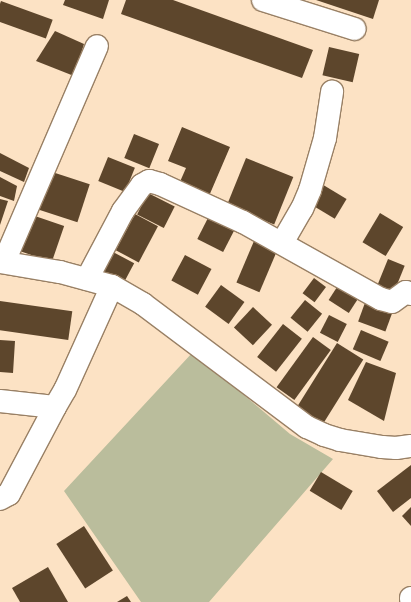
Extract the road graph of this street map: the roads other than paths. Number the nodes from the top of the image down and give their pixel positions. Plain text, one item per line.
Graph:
1 (263, 0) edge
2 (355, 28) dead end
3 (97, 46) dead end
4 (332, 92) dead end
5 (282, 243) junction
6 (2, 262) edge
7 (87, 279) junction
8 (112, 286) junction
9 (411, 294) edge
10 (0, 401) edge
11 (55, 407) junction
12 (411, 446) edge
13 (0, 499) edge

1 - 2 street
3 - 6 street
4 - 5 street
5 - 7 street
5 - 9 street
6 - 7 street
7 - 8 street
8 - 11 street
8 - 12 street
10 - 11 street
11 - 13 street

